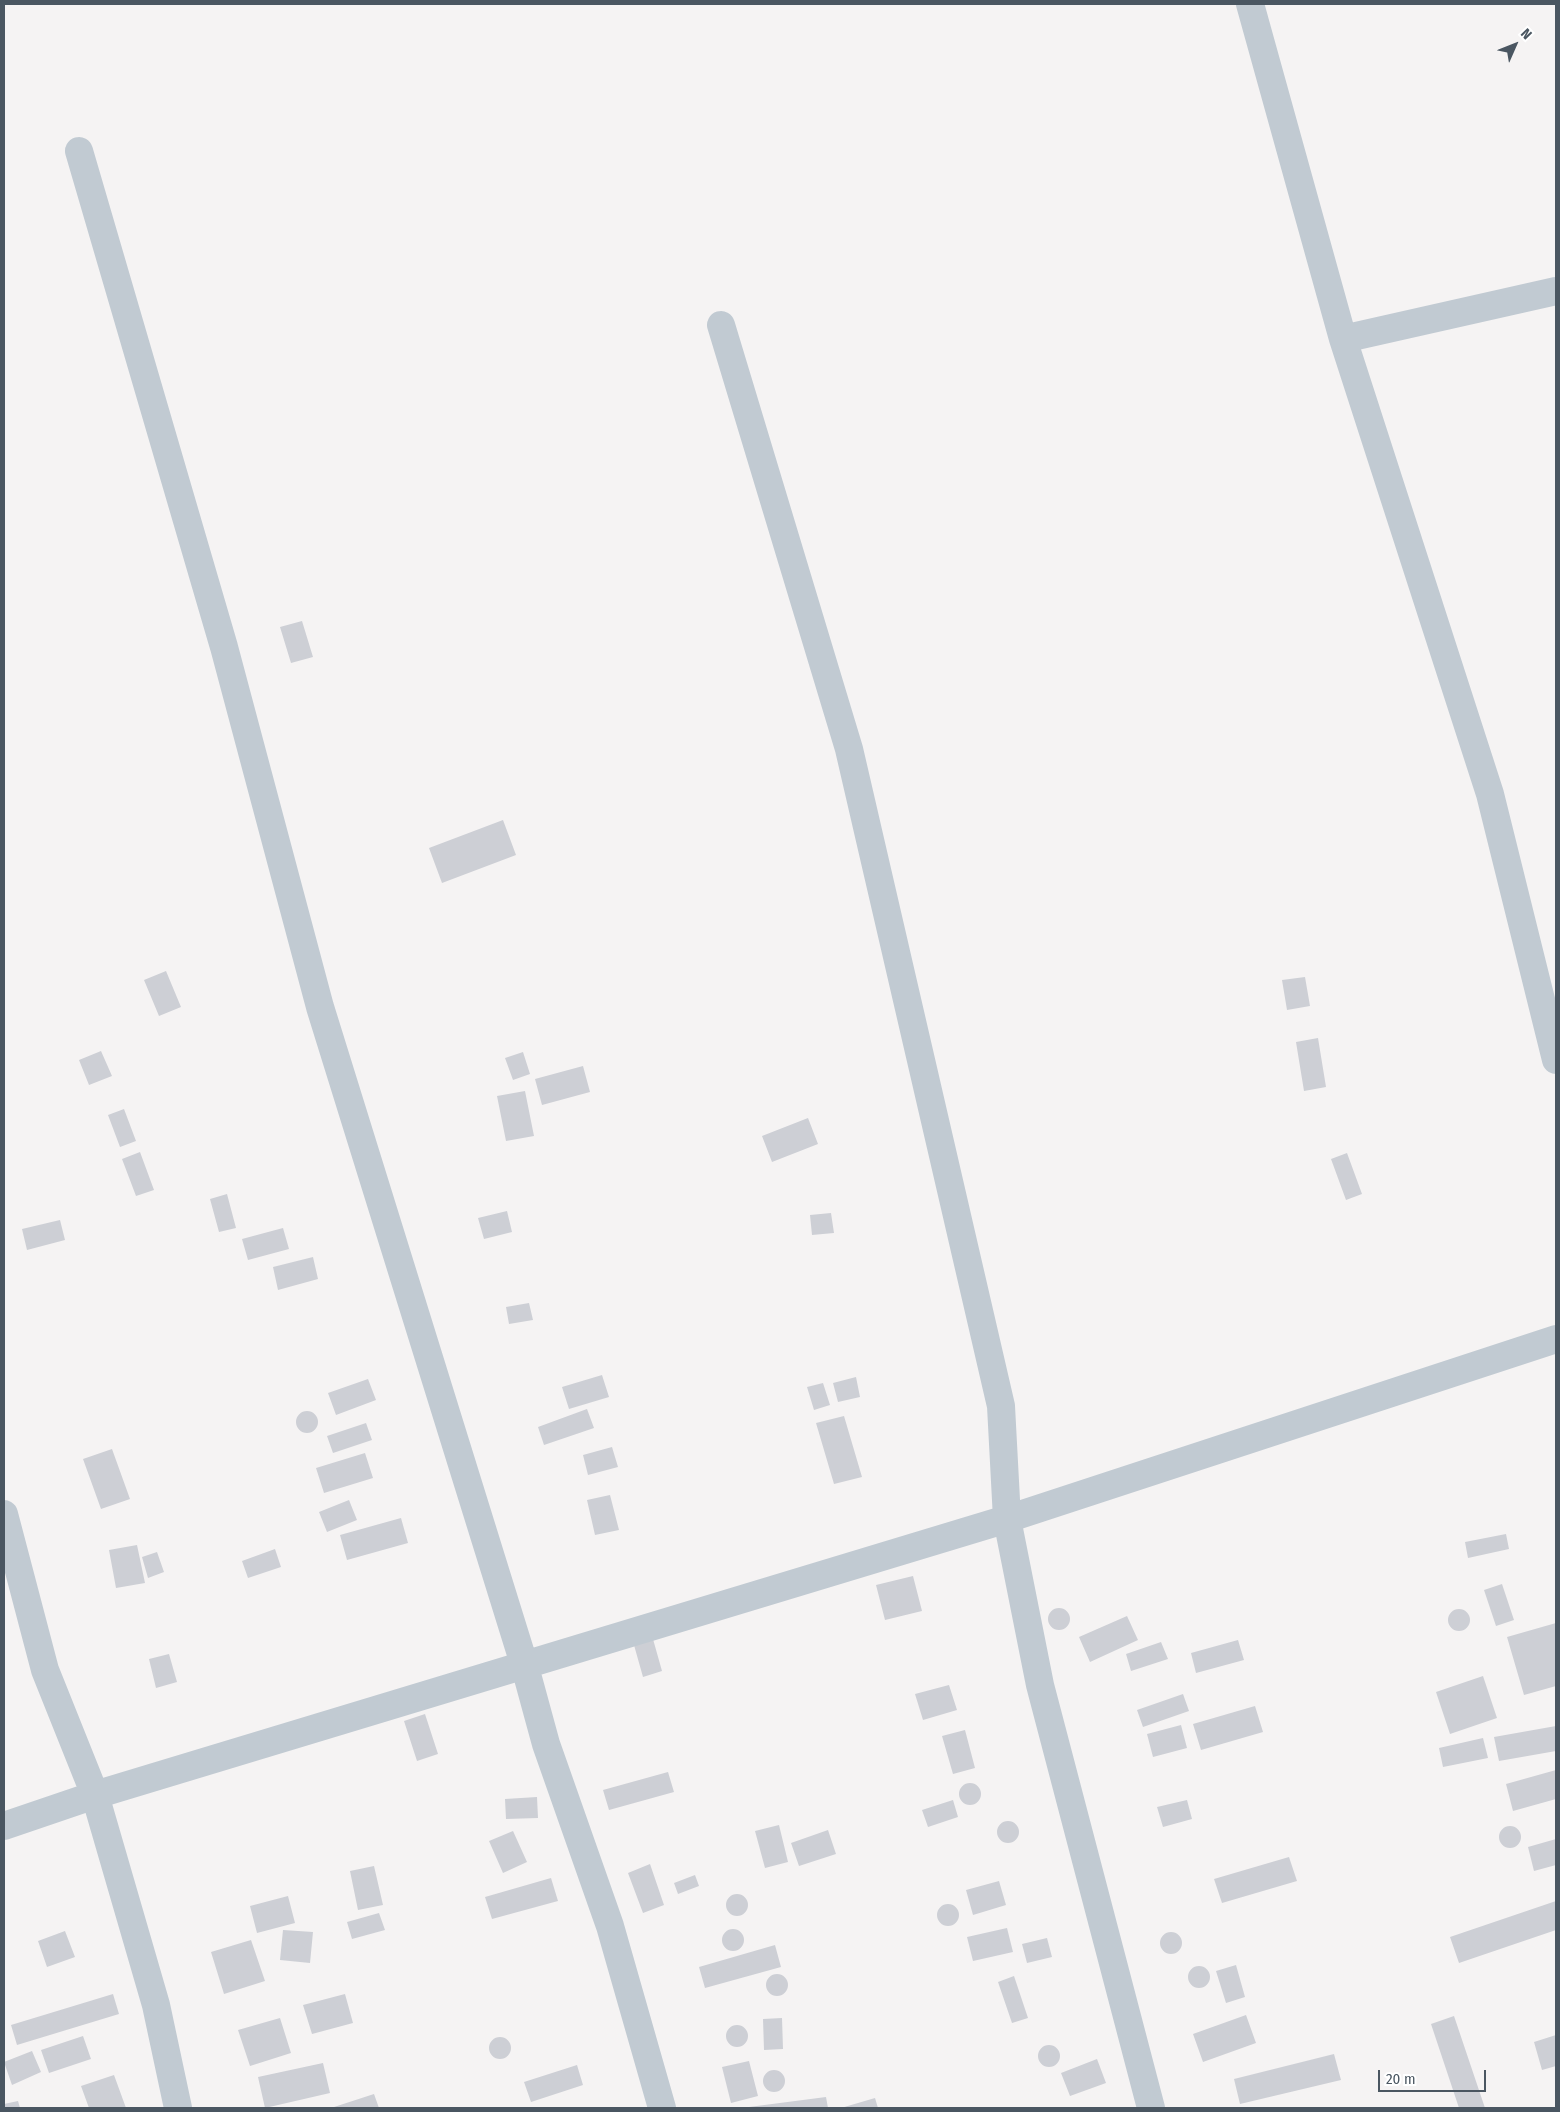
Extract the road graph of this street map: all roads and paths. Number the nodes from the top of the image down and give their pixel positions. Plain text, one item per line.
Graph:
1 (1250, 4) edge
2 (79, 151) dead end
3 (1556, 291) edge
4 (721, 325) dead end
5 (1343, 339) junction
6 (1556, 1060) edge
7 (1556, 1340) edge
8 (4, 1514) edge
9 (1007, 1519) junction
10 (525, 1667) junction
11 (96, 1795) junction
12 (4, 1826) edge
13 (178, 2108) edge
14 (662, 2108) edge
15 (1151, 2108) edge

1 - 5 street
2 - 10 street
3 - 5 street
4 - 9 street
5 - 6 street
7 - 9 street
8 - 11 street
9 - 10 street
9 - 15 street
10 - 11 street
10 - 14 street
11 - 12 street
11 - 13 street

